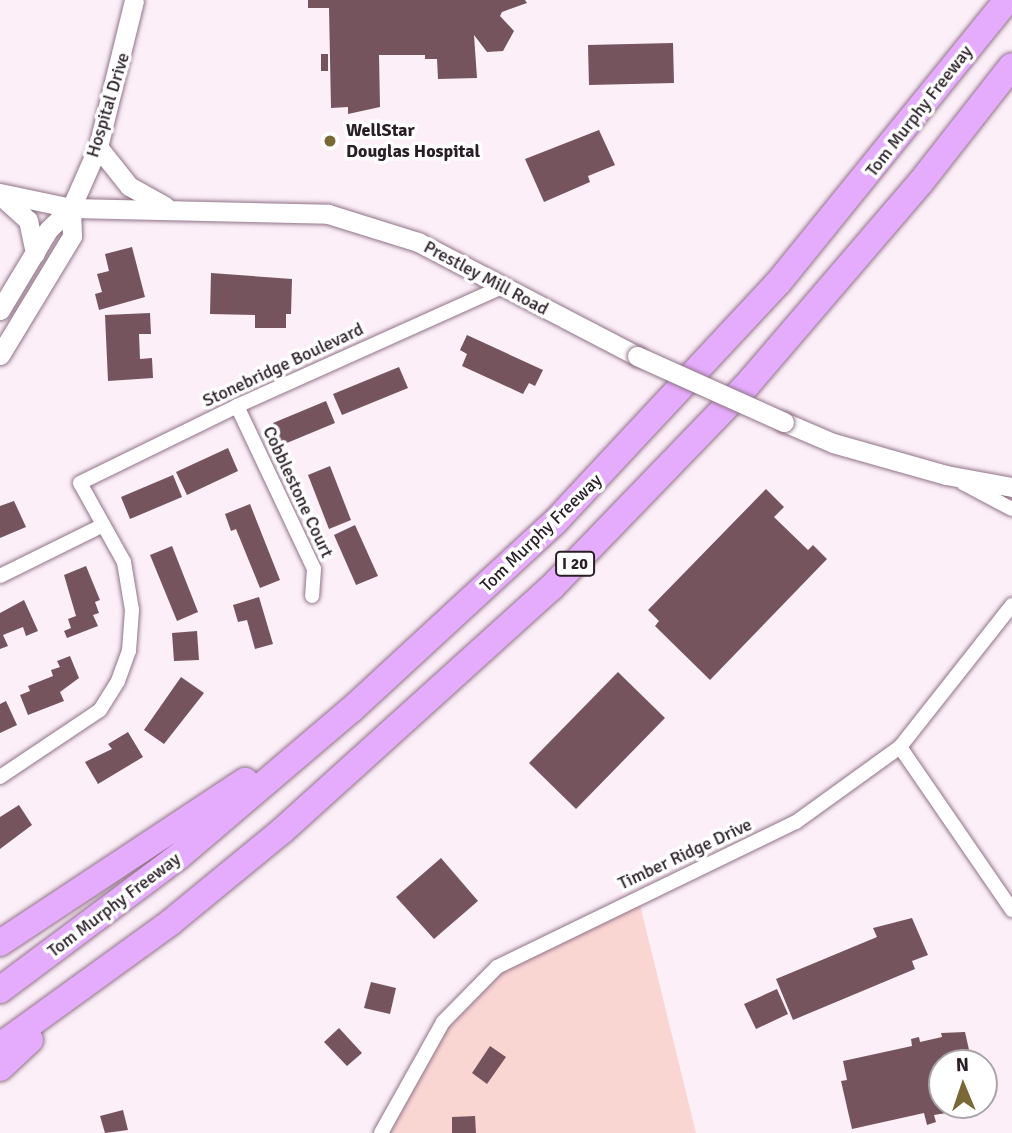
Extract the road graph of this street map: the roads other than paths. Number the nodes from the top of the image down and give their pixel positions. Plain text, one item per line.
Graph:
1 (134, 0) edge
2 (1007, 0) edge
3 (1012, 66) edge
4 (98, 147) junction
5 (0, 194) edge
6 (71, 208) junction
7 (173, 210) junction
8 (35, 253) junction
9 (503, 286) junction
10 (0, 310) edge
11 (0, 355) edge
12 (237, 406) junction
13 (946, 475) junction
14 (1012, 487) edge
15 (1012, 509) edge
16 (103, 525) junction
17 (0, 576) edge
18 (312, 596) dead end
19 (1012, 605) edge
20 (351, 710) junction
21 (900, 747) junction
22 (0, 776) edge
23 (1012, 910) edge
24 (0, 943) edge
25 (0, 990) edge
26 (72, 996) junction
27 (0, 1046) edge
28 (0, 1068) edge
29 (381, 1133) edge

1 - 4 street, Hospital Drive
2 - 20 highway, Tom Murphy Freeway / I 20
3 - 26 highway, I 20
4 - 6 street, Hospital Drive
4 - 7 street
5 - 6 street, Prestley Mill Road
5 - 8 street
6 - 7 street, Prestley Mill Road
6 - 8 street, Hospital Drive
6 - 11 street, Hospital Drive
7 - 9 street, Prestley Mill Road
8 - 10 street, Hospital Drive
9 - 12 street, Stonebridge Boulevard
9 - 13 street, Prestley Mill Road, bridge
12 - 16 street, Stonebridge Boulevard
12 - 18 street, Cobblestone Court
13 - 14 street, Prestley Mill Road
13 - 15 street, Prestley Mill Road
16 - 17 street
16 - 22 street
19 - 21 street, Timber Ridge Drive
20 - 24 highway
20 - 25 highway, Tom Murphy Freeway / I 20
21 - 23 street
21 - 29 street, Timber Ridge Drive
26 - 27 highway, I 20
26 - 28 highway

